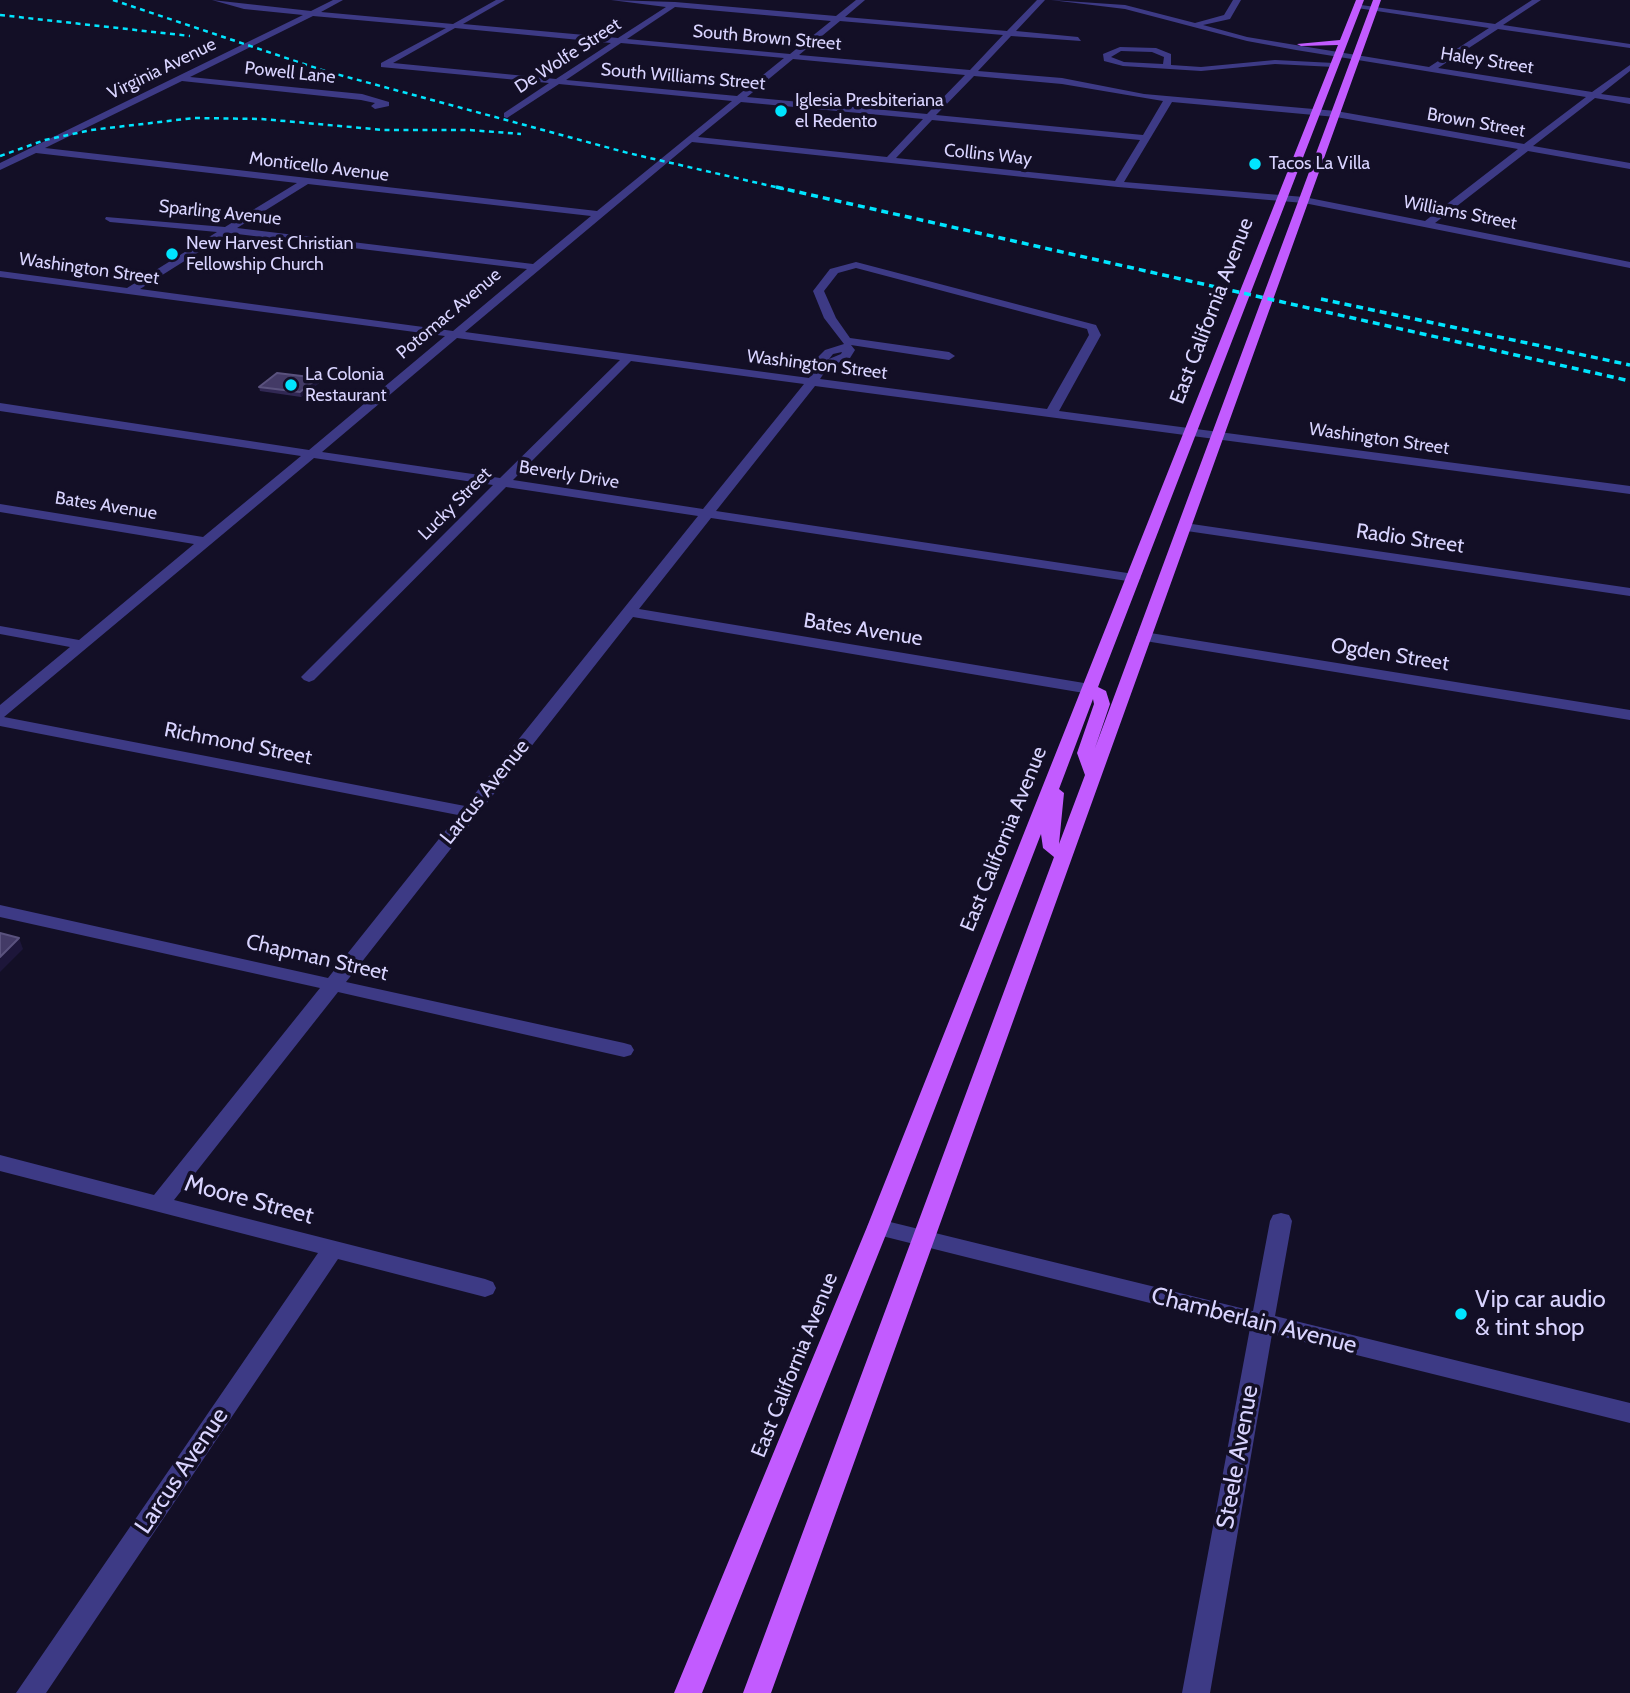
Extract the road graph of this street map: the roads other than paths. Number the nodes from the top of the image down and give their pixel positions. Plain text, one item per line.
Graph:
1 (216, 0) edge
2 (339, 0) edge
3 (501, 0) edge
4 (615, 0) edge
5 (861, 0) edge
6 (1041, 0) edge
7 (1055, 0) edge
8 (1237, 0) edge
9 (1537, 0) edge
10 (1101, 1) edge
11 (677, 2) edge
12 (1359, 3) edge
13 (1376, 4) edge
14 (312, 14) junction
15 (838, 19) junction
16 (1208, 22) junction
17 (1196, 24) junction
18 (454, 26) junction
19 (1496, 26) junction
20 (1009, 33) junction
21 (1078, 39) dead end
22 (255, 40) junction
23 (619, 41) junction
24 (1343, 42) junction
25 (1301, 44) junction
26 (275, 46) dead end
27 (1630, 46) edge
28 (1339, 53) junction
29 (791, 56) junction
30 (1357, 56) junction
31 (1334, 65) junction
32 (1167, 66) junction
33 (1630, 67) edge
34 (1432, 68) junction
35 (972, 72) junction
36 (180, 78) junction
37 (558, 81) junction
38 (1593, 95) junction
39 (740, 98) junction
40 (1169, 99) junction
41 (1630, 101) edge
42 (375, 106) dead end
43 (1316, 112) junction
44 (1336, 114) junction
45 (507, 115) dead end
46 (930, 117) junction
47 (1146, 138) junction
48 (690, 139) junction
49 (1526, 148) junction
50 (35, 150) junction
51 (889, 160) junction
52 (1630, 166) edge
53 (0, 167) edge
54 (306, 181) junction
55 (1118, 184) junction
56 (1283, 198) junction
57 (1304, 200) junction
58 (599, 214) junction
59 (110, 219) dead end
60 (1427, 225) junction
61 (227, 230) junction
62 (1630, 265) edge
63 (535, 267) junction
64 (0, 274) edge
65 (128, 292) junction
66 (454, 335) junction
67 (849, 345) junction
68 (949, 356) dead end
69 (629, 357) junction
70 (811, 381) junction
71 (0, 407) edge
72 (1051, 413) junction
73 (1191, 432) junction
74 (1218, 435) junction
75 (311, 454) junction
76 (504, 483) junction
77 (1630, 490) edge
78 (0, 508) edge
79 (707, 513) junction
80 (1185, 527) junction
81 (205, 542) junction
82 (1133, 578) junction
83 (1630, 592) edge
84 (629, 612) junction
85 (0, 630) edge
86 (1144, 637) junction
87 (81, 645) junction
88 (309, 677) dead end
89 (1090, 689) junction
90 (0, 713) edge
91 (1630, 715) edge
92 (0, 721) edge
93 (1061, 762) junction
94 (1093, 774) junction
95 (468, 812) junction
96 (1064, 856) junction
97 (0, 911) edge
98 (332, 985) junction
99 (624, 1050) dead end
100 (0, 1163) edge
101 (159, 1204) junction
102 (1281, 1222) dead end
103 (878, 1227) junction
104 (922, 1239) junction
105 (333, 1249) junction
106 (485, 1288) dead end
107 (1262, 1324) junction
108 (1630, 1413) edge
109 (30, 1693) edge
110 (688, 1693) edge
111 (757, 1693) edge
112 (1196, 1693) edge

1 - 14 street, South Brown Street
2 - 14 street, Virginia Avenue
3 - 18 street
4 - 11 street
5 - 15 street, Potomac Avenue
6 - 20 street
7 - 10 street
8 - 16 street
9 - 19 street
10 - 16 street
10 - 17 street
11 - 15 street
11 - 23 street, De Wolfe Street
12 - 13 street
12 - 24 main road, East California Avenue
13 - 19 street
13 - 30 main road
14 - 18 street, South Brown Street
14 - 22 street, Virginia Avenue
15 - 20 street
15 - 29 street, Potomac Avenue
16 - 17 street
16 - 25 street
17 - 28 street
18 - 23 street, South Brown Street
18 - 37 street, South Williams Street
19 - 27 street
19 - 34 street
20 - 21 street
20 - 35 street
22 - 26 street
22 - 36 street, Virginia Avenue
23 - 29 street, South Brown Street
23 - 37 street, De Wolfe Street
24 - 25 main road
24 - 28 main road, East California Avenue
25 - 28 street
28 - 30 street, Haley Street
28 - 31 main road, East California Avenue
29 - 35 street, South Brown Street
29 - 39 street, Potomac Avenue
30 - 34 street, Haley Street
30 - 44 main road
31 - 32 street
31 - 43 main road, East California Avenue
32 - 32 street
33 - 38 street
34 - 38 street, Haley Street
35 - 40 street, South Brown Street
35 - 46 street
36 - 42 street, Powell Lane
36 - 50 street, Virginia Avenue
37 - 39 street, South Williams Street
37 - 45 street, De Wolfe Street
38 - 41 street, Haley Street
38 - 49 street
39 - 46 street, South Williams Street
39 - 48 street, Potomac Avenue
40 - 43 street, South Brown Street
40 - 47 street
43 - 44 street, Brown Street
43 - 56 main road, East California Avenue
44 - 49 street, Brown Street
44 - 57 main road
46 - 47 street, South Williams Street
46 - 51 street
47 - 55 street
48 - 51 street, Collins Way
48 - 58 street, Potomac Avenue
49 - 52 street, Brown Street
49 - 60 street
50 - 53 street, Virginia Avenue
50 - 54 street, Monticello Avenue
51 - 55 street, Collins Way
54 - 58 street, Monticello Avenue
54 - 61 street
55 - 56 street, Collins Way
56 - 57 street, Williams Street
56 - 73 main road, East California Avenue
57 - 60 street, Williams Street
57 - 74 main road
58 - 63 street, Potomac Avenue
59 - 61 street, Sparling Avenue
60 - 62 street, Williams Street
61 - 63 street, Sparling Avenue
61 - 65 street
63 - 66 street, Potomac Avenue
64 - 65 street, Washington Street
65 - 66 street, Washington Street
66 - 69 street, Washington Street
66 - 75 street, Potomac Avenue
67 - 68 street
67 - 70 street, Larcus Avenue
67 - 72 street
69 - 70 street, Washington Street
69 - 76 street, Lucky Street
70 - 72 street, Washington Street
70 - 79 street, Larcus Avenue
71 - 75 street, Beverly Drive
72 - 73 street, Washington Street
73 - 74 street, Washington Street
73 - 82 main road, East California Avenue
74 - 77 street, Washington Street
74 - 80 main road
75 - 76 street, Beverly Drive
75 - 81 street, Potomac Avenue
76 - 79 street, Beverly Drive
76 - 88 street, Lucky Street
78 - 81 street, Bates Avenue
79 - 82 street, Beverly Drive
79 - 84 street, Larcus Avenue
80 - 83 street, Radio Street
80 - 86 main road
81 - 87 street, Potomac Avenue
82 - 89 main road, East California Avenue
84 - 89 street, Bates Avenue
84 - 95 street, Larcus Avenue
85 - 87 street
86 - 91 street, Ogden Street
86 - 94 main road
87 - 90 street, Potomac Avenue
89 - 93 main road, East California Avenue
89 - 94 main road
92 - 95 street, Richmond Street
93 - 96 main road
93 - 103 main road, East California Avenue
94 - 96 main road
95 - 98 street, Larcus Avenue
96 - 104 main road
97 - 98 street, Chapman Street
98 - 99 street, Chapman Street
98 - 101 street, Larcus Avenue
100 - 101 street, Moore Street
101 - 105 street, Moore Street
102 - 107 street, Steele Avenue
103 - 104 street, Chamberlain Avenue
103 - 110 main road, East California Avenue
104 - 107 street, Chamberlain Avenue
104 - 111 main road
105 - 106 street, Moore Street
105 - 109 street, Larcus Avenue
107 - 108 street, Chamberlain Avenue
107 - 112 street, Steele Avenue

